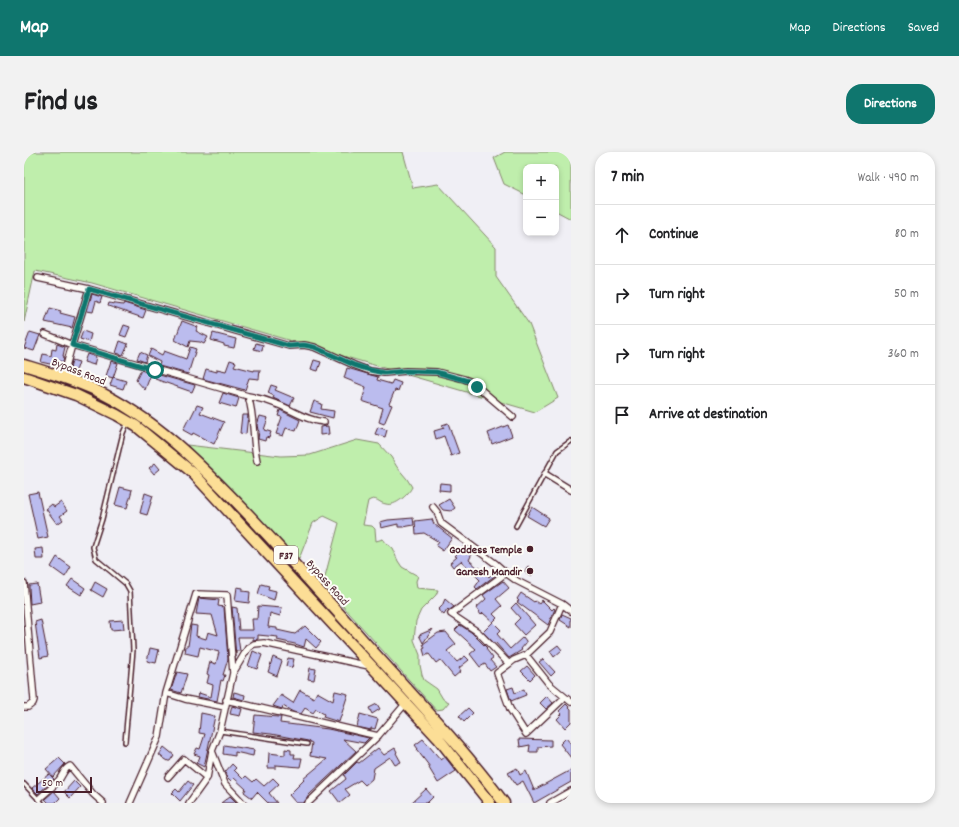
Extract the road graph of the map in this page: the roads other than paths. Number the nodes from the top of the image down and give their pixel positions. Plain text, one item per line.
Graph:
1 (38, 278) dead end
2 (89, 289) junction
3 (45, 334) dead end
4 (72, 345) junction
5 (24, 365) edge
6 (24, 377) edge
7 (63, 377) junction
8 (248, 396) junction
9 (140, 416) junction
10 (513, 417) dead end
11 (324, 422) dead end
12 (132, 424) junction
13 (571, 441) edge
14 (257, 461) dead end
15 (544, 474) junction
16 (571, 490) edge
17 (433, 506) dead end
18 (516, 526) dead end
19 (506, 573) junction
20 (24, 583) edge
21 (562, 604) junction
22 (571, 611) edge
23 (526, 654) junction
24 (510, 664) junction
25 (372, 667) junction
26 (233, 673) junction
27 (166, 692) junction
28 (564, 698) junction
29 (571, 702) edge
30 (406, 703) junction
31 (225, 704) junction
32 (24, 707) edge
33 (220, 731) junction
34 (378, 736) junction
35 (125, 742) dead end
36 (307, 744) dead end
37 (212, 750) junction
38 (168, 777) dead end
39 (208, 778) junction
40 (24, 784) edge
41 (571, 791) edge
42 (40, 801) edge
43 (103, 803) edge
44 (130, 803) edge
45 (189, 803) edge
46 (243, 803) edge
47 (308, 803) edge
48 (490, 803) edge
49 (504, 803) edge
50 (550, 803) edge

1 - 2 street
2 - 4 street
2 - 10 street
3 - 4 street
4 - 7 street
4 - 8 street
5 - 7 highway, Bypass Road / F37
6 - 12 highway, Bypass Road / F37
7 - 9 highway, Bypass Road / F37
8 - 11 street
8 - 14 street
9 - 12 highway
9 - 49 highway, Bypass Road / F37
12 - 25 highway, Bypass Road / F37
12 - 35 lane
13 - 15 lane
15 - 16 street
15 - 18 lane
17 - 19 street
19 - 21 street
19 - 24 street
20 - 32 street
21 - 22 street
21 - 23 street
23 - 24 street
23 - 28 street
24 - 28 street
25 - 26 street
25 - 30 highway, Bypass Road / F37
26 - 27 street
26 - 31 street
27 - 31 street
27 - 44 street
28 - 29 street
30 - 34 street
30 - 48 highway, Bypass Road / F37
31 - 33 street
31 - 34 street
33 - 36 lane
33 - 37 street
34 - 47 street
37 - 39 street
37 - 46 street
38 - 39 street
39 - 45 street
40 - 42 lane
41 - 50 street
42 - 43 street

